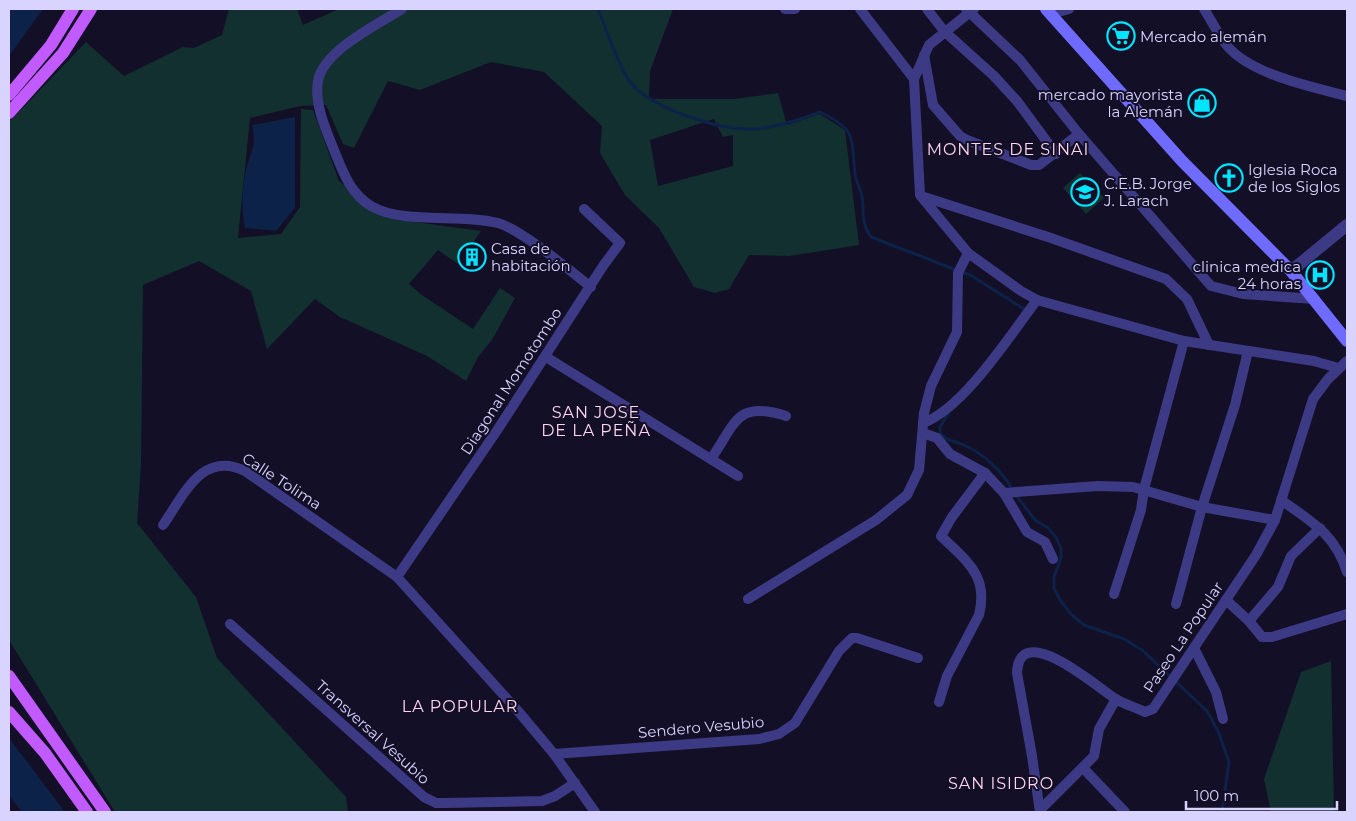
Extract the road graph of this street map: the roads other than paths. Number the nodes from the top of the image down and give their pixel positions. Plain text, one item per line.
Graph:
1 (72, 9) edge
2 (91, 9) edge
3 (402, 9) edge
4 (786, 9) edge
5 (795, 9) edge
6 (860, 9) edge
7 (927, 9) edge
8 (1069, 9) edge
9 (1204, 9) edge
10 (969, 10) edge
11 (1048, 11) edge
12 (944, 31) junction
13 (924, 54) junction
14 (914, 79) junction
15 (9, 95) edge
16 (1347, 96) edge
17 (9, 113) edge
18 (1080, 134) junction
19 (1056, 154) junction
20 (920, 196) junction
21 (584, 209) dead end
22 (1347, 225) edge
23 (967, 255) junction
24 (1291, 271) junction
25 (591, 287) junction
26 (1037, 300) junction
27 (1315, 300) junction
28 (1184, 341) junction
29 (1347, 341) edge
30 (1209, 345) junction
31 (1248, 351) junction
32 (546, 357) junction
33 (1347, 361) edge
34 (1338, 368) junction
35 (786, 416) dead end
36 (923, 428) junction
37 (711, 459) junction
38 (986, 472) junction
39 (738, 476) dead end
40 (1144, 489) junction
41 (1004, 492) junction
42 (1281, 500) junction
43 (1202, 508) junction
44 (1275, 520) junction
45 (163, 525) dead end
46 (1320, 528) junction
47 (1053, 559) dead end
48 (1347, 572) edge
49 (397, 577) junction
50 (1114, 594) dead end
51 (748, 599) dead end
52 (1226, 600) junction
53 (1176, 604) dead end
54 (1347, 614) edge
55 (1248, 621) junction
56 (230, 624) dead end
57 (1194, 648) junction
58 (918, 658) dead end
59 (9, 676) edge
60 (1116, 699) junction
61 (939, 702) dead end
62 (9, 712) edge
63 (1224, 719) dead end
64 (554, 754) junction
65 (1084, 769) junction
66 (575, 782) junction
67 (1040, 811) edge
68 (87, 812) edge
69 (105, 812) edge
70 (595, 812) edge
71 (1125, 812) edge

1 - 15 main road
2 - 17 main road
3 - 25 street
4 - 5 street
6 - 14 street
7 - 12 street
8 - 11 street
9 - 16 street
10 - 12 street
10 - 18 street
11 - 24 main road
12 - 13 street
12 - 19 street
13 - 14 street
13 - 19 street
14 - 20 street
18 - 19 street
18 - 27 street
20 - 23 street
20 - 30 street
21 - 25 street, Diagonal Momotombo
22 - 24 street
23 - 26 street
23 - 36 street
24 - 27 main road
25 - 32 street, Diagonal Momotombo
26 - 28 street
26 - 36 street
27 - 29 main road
28 - 30 street
28 - 40 street
30 - 31 street
31 - 34 street
31 - 43 street
32 - 37 street
32 - 49 street, Diagonal Momotombo
33 - 34 street, Paseo La Popular
34 - 42 street, Paseo La Popular
35 - 37 street
36 - 38 street
36 - 51 street
37 - 39 street
38 - 41 street
38 - 61 street
40 - 41 street
40 - 43 street
40 - 50 street
41 - 47 street
42 - 44 street, Paseo La Popular
42 - 46 street
43 - 44 street
43 - 53 street
44 - 52 street, Paseo La Popular
45 - 49 street, Calle Tolima
46 - 48 street
46 - 55 street
49 - 64 street, Calle Tolima
52 - 55 street
52 - 57 street, Paseo La Popular
54 - 55 street
56 - 66 street, Transversal Vesubio
57 - 60 street, Paseo La Popular
57 - 63 street
58 - 64 street, Sendero Vesubio
59 - 69 main road
60 - 65 street
60 - 67 street, Paseo La Popular
62 - 68 main road
64 - 66 street, Calle Tolima
65 - 67 street
65 - 71 street
66 - 70 street, Calle Tolima

